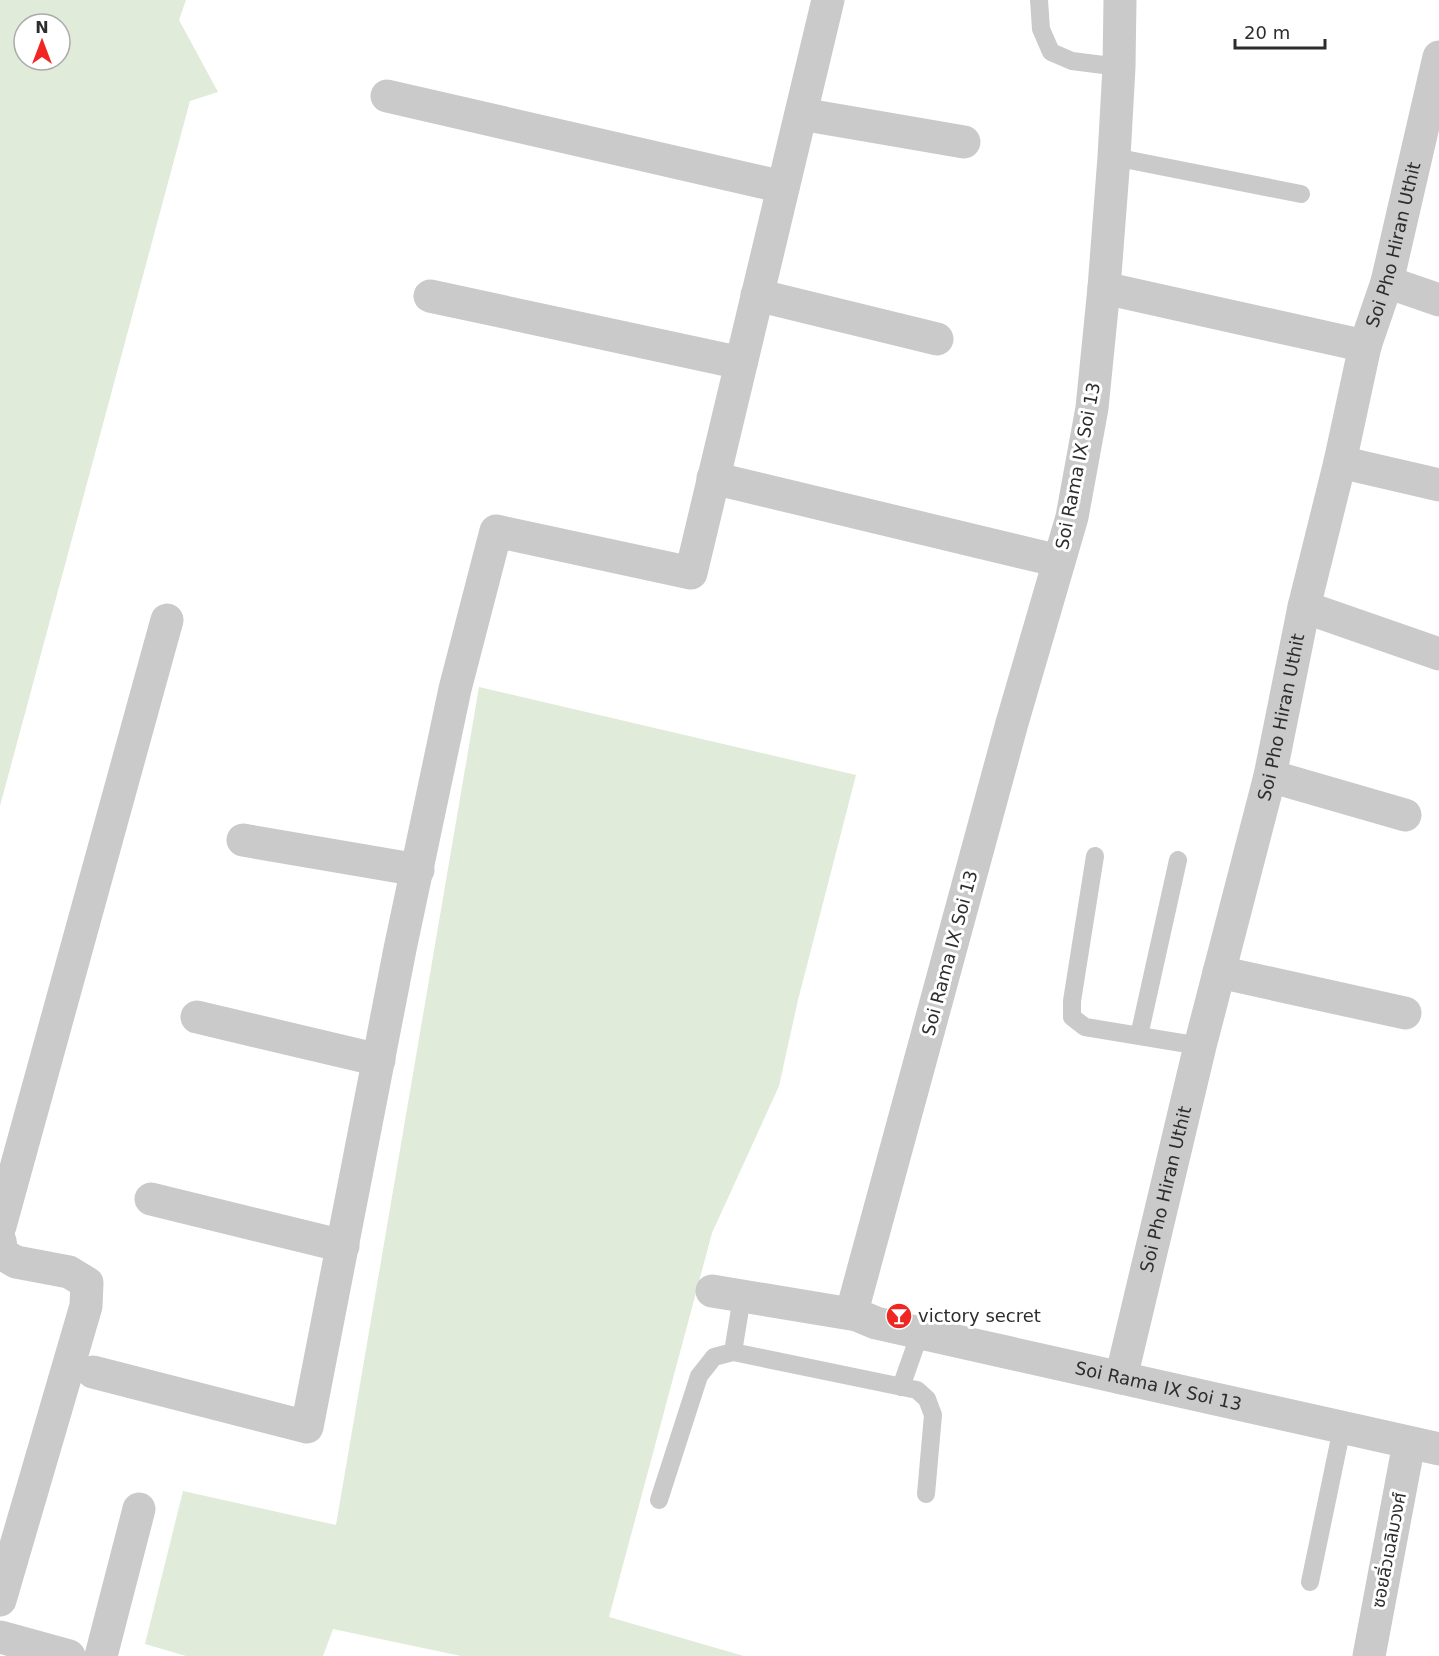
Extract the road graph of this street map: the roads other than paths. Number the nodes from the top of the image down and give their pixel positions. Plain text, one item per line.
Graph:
1 (828, 0) edge
2 (1039, 0) edge
3 (1120, 0) edge
4 (1439, 57) edge
5 (1119, 67) junction
6 (387, 96) dead end
7 (801, 114) junction
8 (1431, 130) edge
9 (964, 142) dead end
10 (1114, 157) junction
11 (783, 187) junction
12 (1301, 194) dead end
13 (1387, 282) junction
14 (1104, 288) junction
15 (758, 295) junction
16 (430, 296) dead end
17 (1439, 300) edge
18 (937, 339) dead end
19 (1365, 346) junction
20 (741, 363) junction
21 (1340, 462) junction
22 (713, 478) junction
23 (1439, 485) edge
24 (1059, 561) junction
25 (1304, 607) junction
26 (167, 620) dead end
27 (1439, 654) edge
28 (1270, 776) junction
29 (1405, 815) dead end
30 (243, 840) dead end
31 (1095, 856) dead end
32 (1178, 860) dead end
33 (417, 870) junction
34 (1219, 972) junction
35 (1405, 1013) dead end
36 (197, 1017) dead end
37 (1138, 1036) junction
38 (1200, 1046) junction
39 (379, 1060) junction
40 (151, 1199) dead end
41 (0, 1226) edge
42 (0, 1241) edge
43 (343, 1246) junction
44 (727, 1294) joint
45 (857, 1315) junction
46 (920, 1333) junction
47 (733, 1352) junction
48 (93, 1372) dead end
49 (1121, 1378) junction
50 (901, 1387) junction
51 (1342, 1428) junction
52 (1424, 1446) edge
53 (926, 1494) dead end
54 (660, 1500) dead end
55 (139, 1509) dead end
56 (1310, 1582) dead end
57 (0, 1600) edge
58 (0, 1637) edge
59 (69, 1656) edge
60 (101, 1656) edge
61 (1369, 1656) edge

1 - 7 street
2 - 5 lane
3 - 5 street, Soi Rama IX Soi 13
4 - 8 street, Soi Pho Hiran Uthit
5 - 10 street, Soi Rama IX Soi 13
6 - 11 street
7 - 9 street
7 - 11 street
8 - 13 street, Soi Pho Hiran Uthit
10 - 12 lane
10 - 14 street, Soi Rama IX Soi 13
11 - 15 street
13 - 17 street
13 - 19 street, Soi Pho Hiran Uthit
14 - 19 street
14 - 24 street, Soi Rama IX Soi 13
15 - 18 street
15 - 20 street
16 - 20 street
19 - 21 street, Soi Pho Hiran Uthit
20 - 22 street
21 - 23 street
21 - 25 street, Soi Pho Hiran Uthit
22 - 24 street
22 - 33 street
24 - 45 street, Soi Rama IX Soi 13
25 - 27 street
25 - 28 street, Soi Pho Hiran Uthit
26 - 41 street
28 - 29 street
28 - 34 street, Soi Pho Hiran Uthit
30 - 33 street
31 - 37 lane
32 - 37 lane
33 - 39 street
34 - 35 street
34 - 38 street, Soi Pho Hiran Uthit
36 - 39 street
37 - 38 lane
38 - 49 street, Soi Pho Hiran Uthit
39 - 43 street
40 - 43 street
42 - 57 street
43 - 48 street
44 - 45 street
44 - 47 lane
45 - 46 street, Soi Rama IX Soi 13
46 - 49 street, Soi Rama IX Soi 13
46 - 50 lane
47 - 50 lane
47 - 54 lane
49 - 51 street, Soi Rama IX Soi 13
50 - 53 lane
51 - 52 street, Soi Rama IX Soi 13
51 - 56 lane
52 - 61 street, ซอยลิ่วเฉลิมวงศ์
55 - 60 street
58 - 59 street

